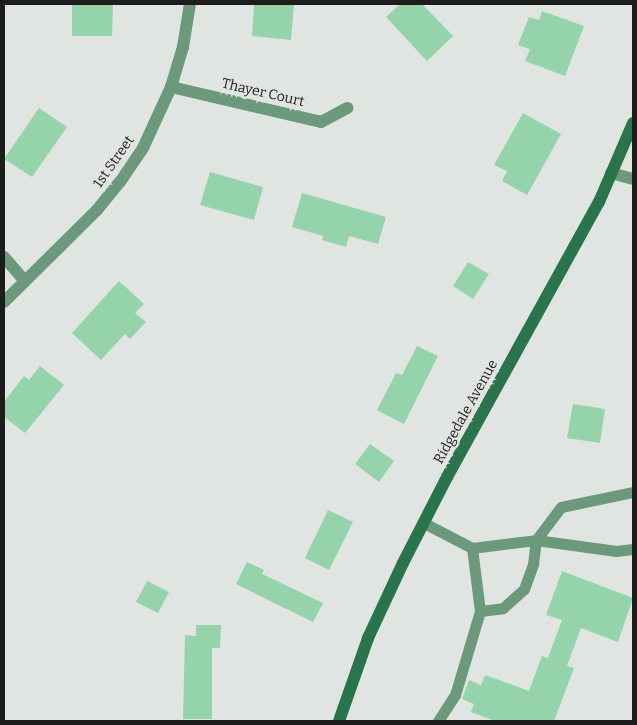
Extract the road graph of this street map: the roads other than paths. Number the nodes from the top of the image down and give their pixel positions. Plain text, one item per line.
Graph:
1 (190, 4) edge
2 (171, 87) junction
3 (347, 108) dead end
4 (633, 124) edge
5 (612, 173) junction
6 (633, 179) edge
7 (4, 257) edge
8 (25, 281) junction
9 (4, 302) edge
10 (633, 492) edge
11 (424, 523) junction
12 (536, 540) junction
13 (472, 548) junction
14 (633, 549) edge
15 (480, 611) junction
16 (339, 721) edge
17 (438, 721) edge

1 - 2 street, 1st Street
2 - 3 street, Thayer Court
2 - 8 street, 1st Street
4 - 5 main road, Ridgedale Avenue
5 - 6 street
5 - 11 main road, Ridgedale Avenue
7 - 8 street
8 - 9 street, 1st Street
10 - 12 lane
11 - 13 lane
11 - 16 main road, Ridgedale Avenue
12 - 13 lane
12 - 14 lane
12 - 15 lane
13 - 15 lane
15 - 17 lane

